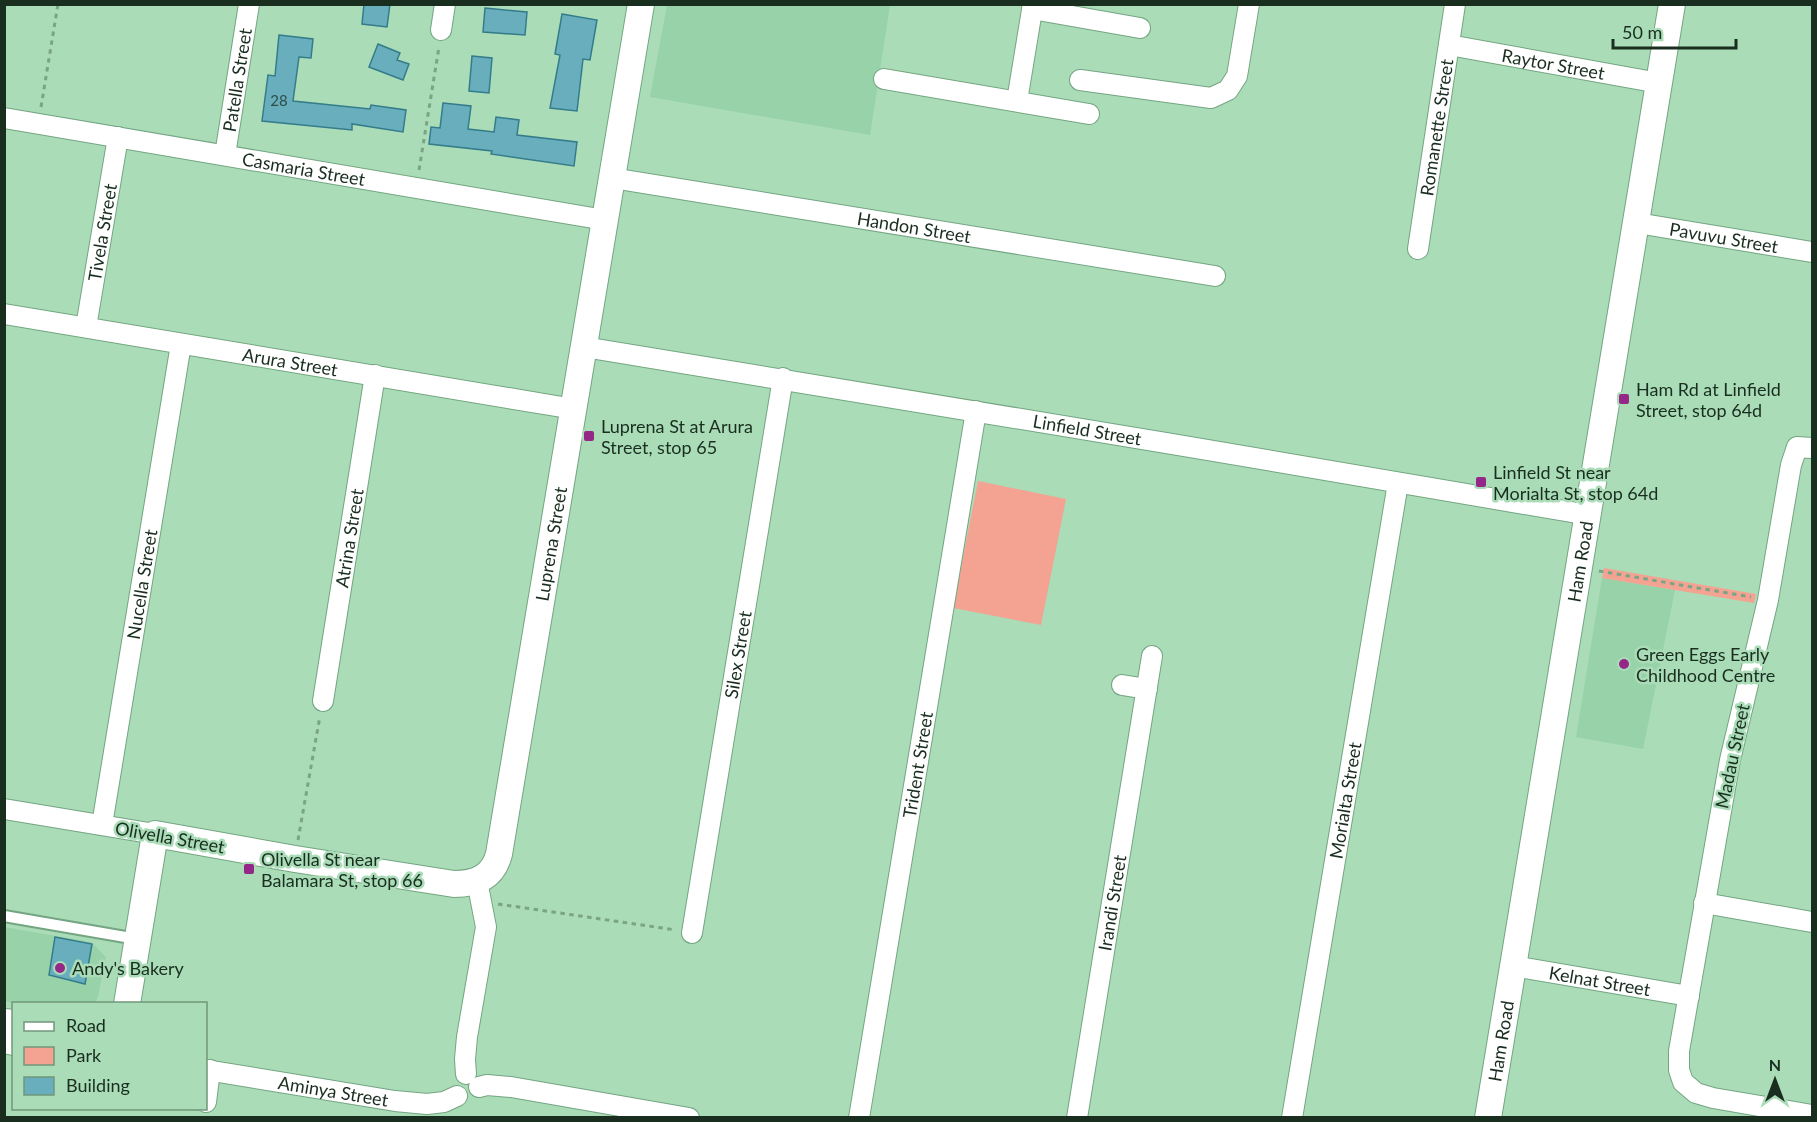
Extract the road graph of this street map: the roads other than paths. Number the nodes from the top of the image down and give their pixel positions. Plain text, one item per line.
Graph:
1 (249, 4) edge
2 (445, 4) edge
3 (641, 4) edge
4 (1250, 4) edge
5 (1455, 4) edge
6 (1672, 4) edge
7 (1032, 7) edge
8 (1140, 28) dead end
9 (441, 30) road end
10 (1449, 45) junction
11 (884, 79) dead end
12 (1080, 80) dead end
13 (1659, 83) junction
14 (1101, 100) junction
15 (1017, 101) junction
16 (4, 118) edge
17 (118, 137) junction
18 (225, 155) junction
19 (612, 178) junction
20 (605, 220) junction
21 (1637, 223) junction
22 (1418, 249) dead end
23 (1812, 252) edge
24 (1215, 276) dead end
25 (4, 314) edge
26 (86, 327) junction
27 (182, 344) junction
28 (584, 347) junction
29 (375, 375) junction
30 (783, 378) junction
31 (574, 409) junction
32 (976, 411) junction
33 (1812, 448) edge
34 (1398, 483) junction
35 (1589, 515) junction
36 (1152, 656) dead end
37 (1122, 685) dead end
38 (1147, 689) junction
39 (322, 701) road end
40 (4, 809) edge
41 (102, 825) junction
42 (155, 834) junction
43 (477, 881) junction
44 (1704, 903) junction
45 (4, 916) edge
46 (1812, 922) edge
47 (692, 933) road end
48 (138, 939) junction
49 (1513, 966) junction
50 (1689, 996) junction
51 (127, 1002) edge
52 (207, 1069) edge
53 (472, 1081) junction
54 (1812, 1115) edge
55 (689, 1118) edge
56 (859, 1118) edge
57 (1077, 1118) edge
58 (1292, 1118) edge
59 (1488, 1118) edge

1 - 18 street, Patella Street
2 - 9 street
3 - 19 street, Luprena Street
4 - 14 street
5 - 10 street, Romanette Street
6 - 13 street, Ham Road
7 - 8 street
7 - 15 street
10 - 13 street, Raytor Street
10 - 22 street, Romanette Street
11 - 15 street
12 - 14 street
13 - 21 street, Ham Road
14 - 15 street
16 - 17 street, Casmaria Street
17 - 18 street, Casmaria Street
17 - 26 street, Tivela Street
18 - 20 street, Casmaria Street
19 - 20 street, Luprena Street
19 - 24 street, Handon Street
20 - 28 street, Luprena Street
21 - 23 street, Pavuvu Street
21 - 35 street, Ham Road
25 - 26 street, Arura Street
26 - 27 street, Arura Street
27 - 29 street, Arura Street
27 - 41 street, Nucella Street
28 - 30 street, Linfield Street
28 - 31 street, Luprena Street
29 - 31 street, Arura Street
29 - 39 street, Atrina Street
30 - 32 street, Linfield Street
30 - 47 street, Silex Street
31 - 43 street, Luprena Street
32 - 34 street, Linfield Street
32 - 56 street, Trident Street
33 - 44 street, Madau Street
34 - 35 street, Linfield Street
34 - 58 street, Morialta Street
35 - 49 street, Ham Road
36 - 38 street, Irandi Street
37 - 38 street
38 - 57 street, Irandi Street
40 - 41 street, Olivella Street
41 - 42 street, Olivella Street
42 - 43 street, Olivella Street
42 - 48 street
43 - 53 street
44 - 46 street
44 - 50 street, Madau Street
45 - 48 lane
48 - 51 street
49 - 50 street, Kelnat Street
49 - 59 street, Ham Road
50 - 54 street, Madau Street
52 - 53 street, Aminya Street
53 - 55 street

